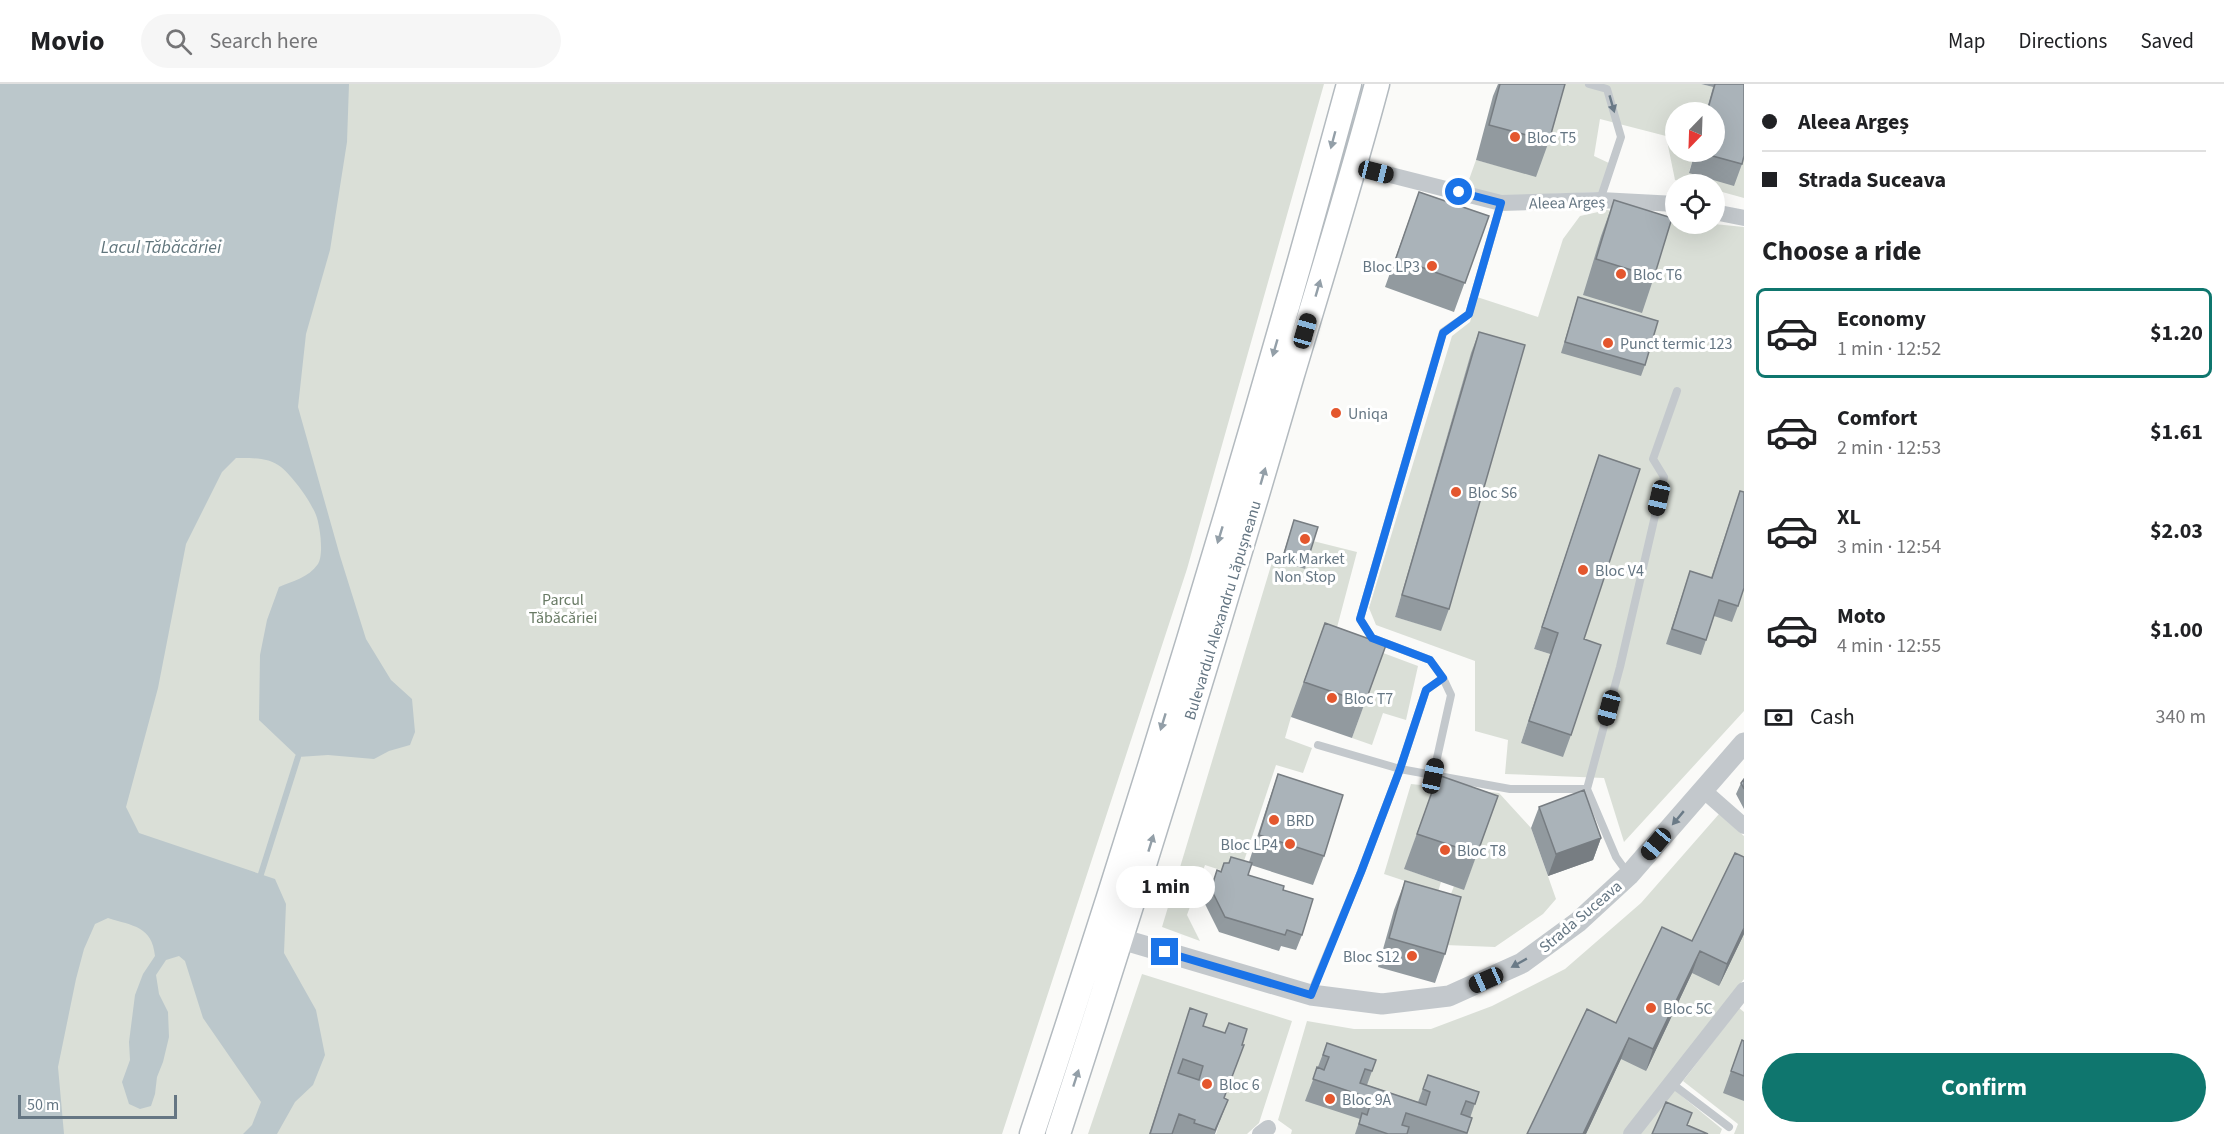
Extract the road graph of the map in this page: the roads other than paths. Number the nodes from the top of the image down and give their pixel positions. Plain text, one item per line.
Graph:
1 (1349, 84) edge
2 (1377, 84) edge
3 (1589, 84) edge
4 (1355, 166) junction
5 (1600, 200) junction
6 (1501, 203) junction
7 (1665, 203) edge
8 (1725, 214) edge
9 (1744, 218) edge
10 (1677, 391) dead end
11 (1443, 678) junction
12 (1744, 743) edge
13 (1318, 745) dead end
14 (1400, 769) junction
15 (1433, 776) junction
16 (1587, 789) junction
17 (1702, 789) junction
18 (1744, 826) edge
19 (1629, 875) junction
20 (1121, 939) junction
21 (1744, 990) edge
22 (1311, 995) junction
23 (1671, 1083) junction
24 (1729, 1127) dead end
25 (1032, 1134) edge
26 (1058, 1134) edge
27 (1631, 1134) edge

1 -> 25 main road, Bulevardul Alexandru Lăpușneanu
2 - 4 main road, Bulevardul Alexandru Lăpușneanu
3 -> 5 lane
4 - 6 street, Aleea Argeș
20 -> 4 main road, Bulevardul Alexandru Lăpușneanu
5 - 6 street, Aleea Argeș
5 - 7 street, Aleea Argeș
6 - 11 lane
8 - 9 street
10 - 16 lane
11 - 14 lane
11 - 15 lane
12 - 17 street, Strada Suceava
13 - 14 lane
14 - 15 lane
14 - 22 lane
15 - 16 lane
16 - 19 lane
17 - 18 street
17 -> 19 street, Strada Suceava
19 -> 22 street, Strada Suceava
20 - 22 street, Strada Suceava
26 -> 20 main road, Bulevardul Alexandru Lăpușneanu
21 - 23 street
23 - 24 lane
23 - 27 street

